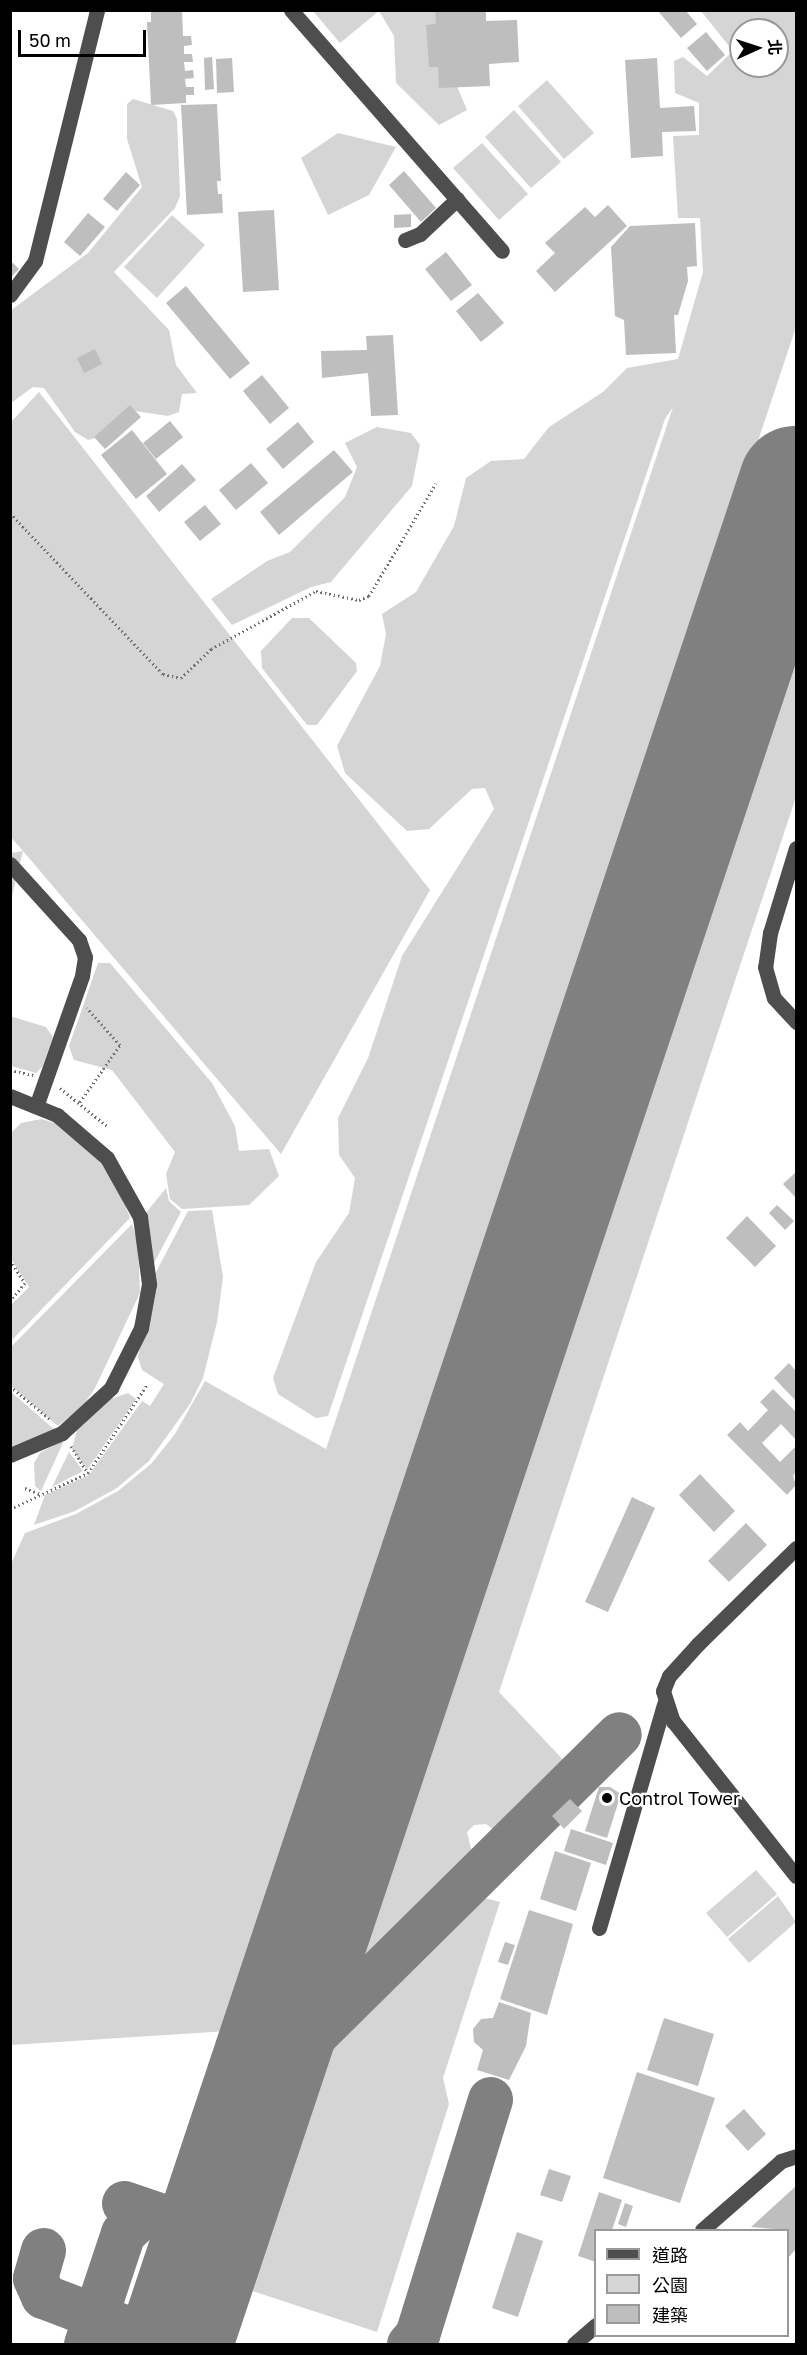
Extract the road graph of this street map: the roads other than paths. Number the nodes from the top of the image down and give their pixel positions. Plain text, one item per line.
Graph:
1 (97, 10) edge
2 (291, 10) edge
3 (457, 199) junction
4 (405, 240) dead end
5 (502, 251) dead end
6 (10, 295) edge
7 (796, 848) edge
8 (10, 864) edge
9 (796, 1022) edge
10 (10, 1096) edge
11 (37, 1104) junction
12 (10, 1455) edge
13 (796, 1548) edge
14 (664, 1704) junction
15 (796, 1876) edge
16 (599, 1928) dead end
17 (796, 2156) edge
18 (703, 2229) edge
19 (594, 2327) edge
20 (574, 2344) edge

1 - 6 lane
2 - 3 lane
3 - 4 lane
3 - 5 lane
7 - 9 lane
8 - 11 lane
10 - 11 lane
11 - 12 lane
13 - 14 lane
14 - 15 lane
14 - 16 lane
17 - 18 lane
19 - 20 lane

